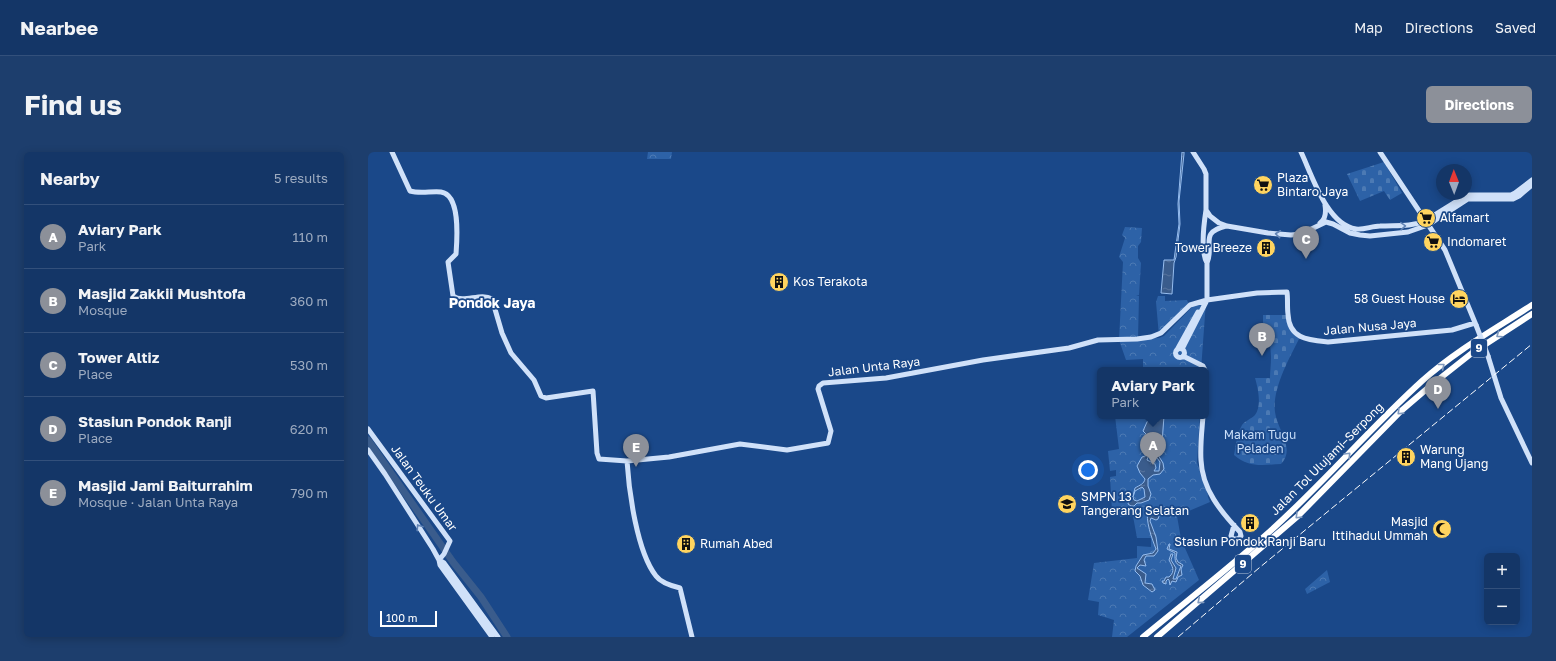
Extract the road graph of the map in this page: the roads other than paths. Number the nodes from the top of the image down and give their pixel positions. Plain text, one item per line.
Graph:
1 (392, 152) edge
2 (1193, 152) edge
3 (1301, 152) edge
4 (1380, 152) edge
5 (1532, 180) edge
6 (1532, 185) edge
7 (1324, 202) junction
8 (1206, 210) junction
9 (1427, 223) junction
10 (1227, 226) junction
11 (1379, 226) junction
12 (1315, 227) junction
13 (1204, 228) junction
14 (1213, 230) junction
15 (1380, 234) junction
16 (1207, 263) junction
17 (1207, 300) junction
18 (1532, 305) edge
19 (1532, 314) edge
20 (1475, 324) junction
21 (1204, 367) edge
22 (1203, 419) edge
23 (368, 429) edge
24 (368, 450) edge
25 (627, 461) junction
26 (1532, 463) edge
27 (1234, 525) junction
28 (1239, 531) junction
29 (1232, 533) junction
30 (439, 560) junction
31 (492, 637) edge
32 (498, 637) edge
33 (692, 637) edge
34 (1143, 637) edge
35 (1157, 637) edge

1 - 25 street, Jalan Unta Raya
2 - 8 street
3 - 7 street
4 - 9 street
5 - 9 street
6 - 9 street
7 - 11 street
7 - 12 street
8 - 10 street
8 - 13 street
11 -> 9 street
9 - 15 street
9 - 20 street
12 -> 10 street
10 - 14 street
11 - 15 street
12 - 15 street
13 - 14 street
13 - 16 street
14 - 16 street
16 - 17 street
17 - 20 street, Jalan Nusa Jaya
17 - 21 street
17 - 25 street, Jalan Unta Raya
34 -> 18 highway, Jalan Tol Ulujami–Serpong / 9
19 -> 35 highway, Jalan Tol Ulujami–Serpong / 9
20 - 26 street, bridge
22 - 27 street
23 - 30 street, Jalan Teuku Umar
30 -> 24 street, Jalan Teuku Umar
25 - 33 street
27 - 28 street
27 - 29 street
28 - 29 street
28 - 29 street
30 - 31 street, Jalan Teuku Umar
30 - 32 street, Jalan Teuku Umar

